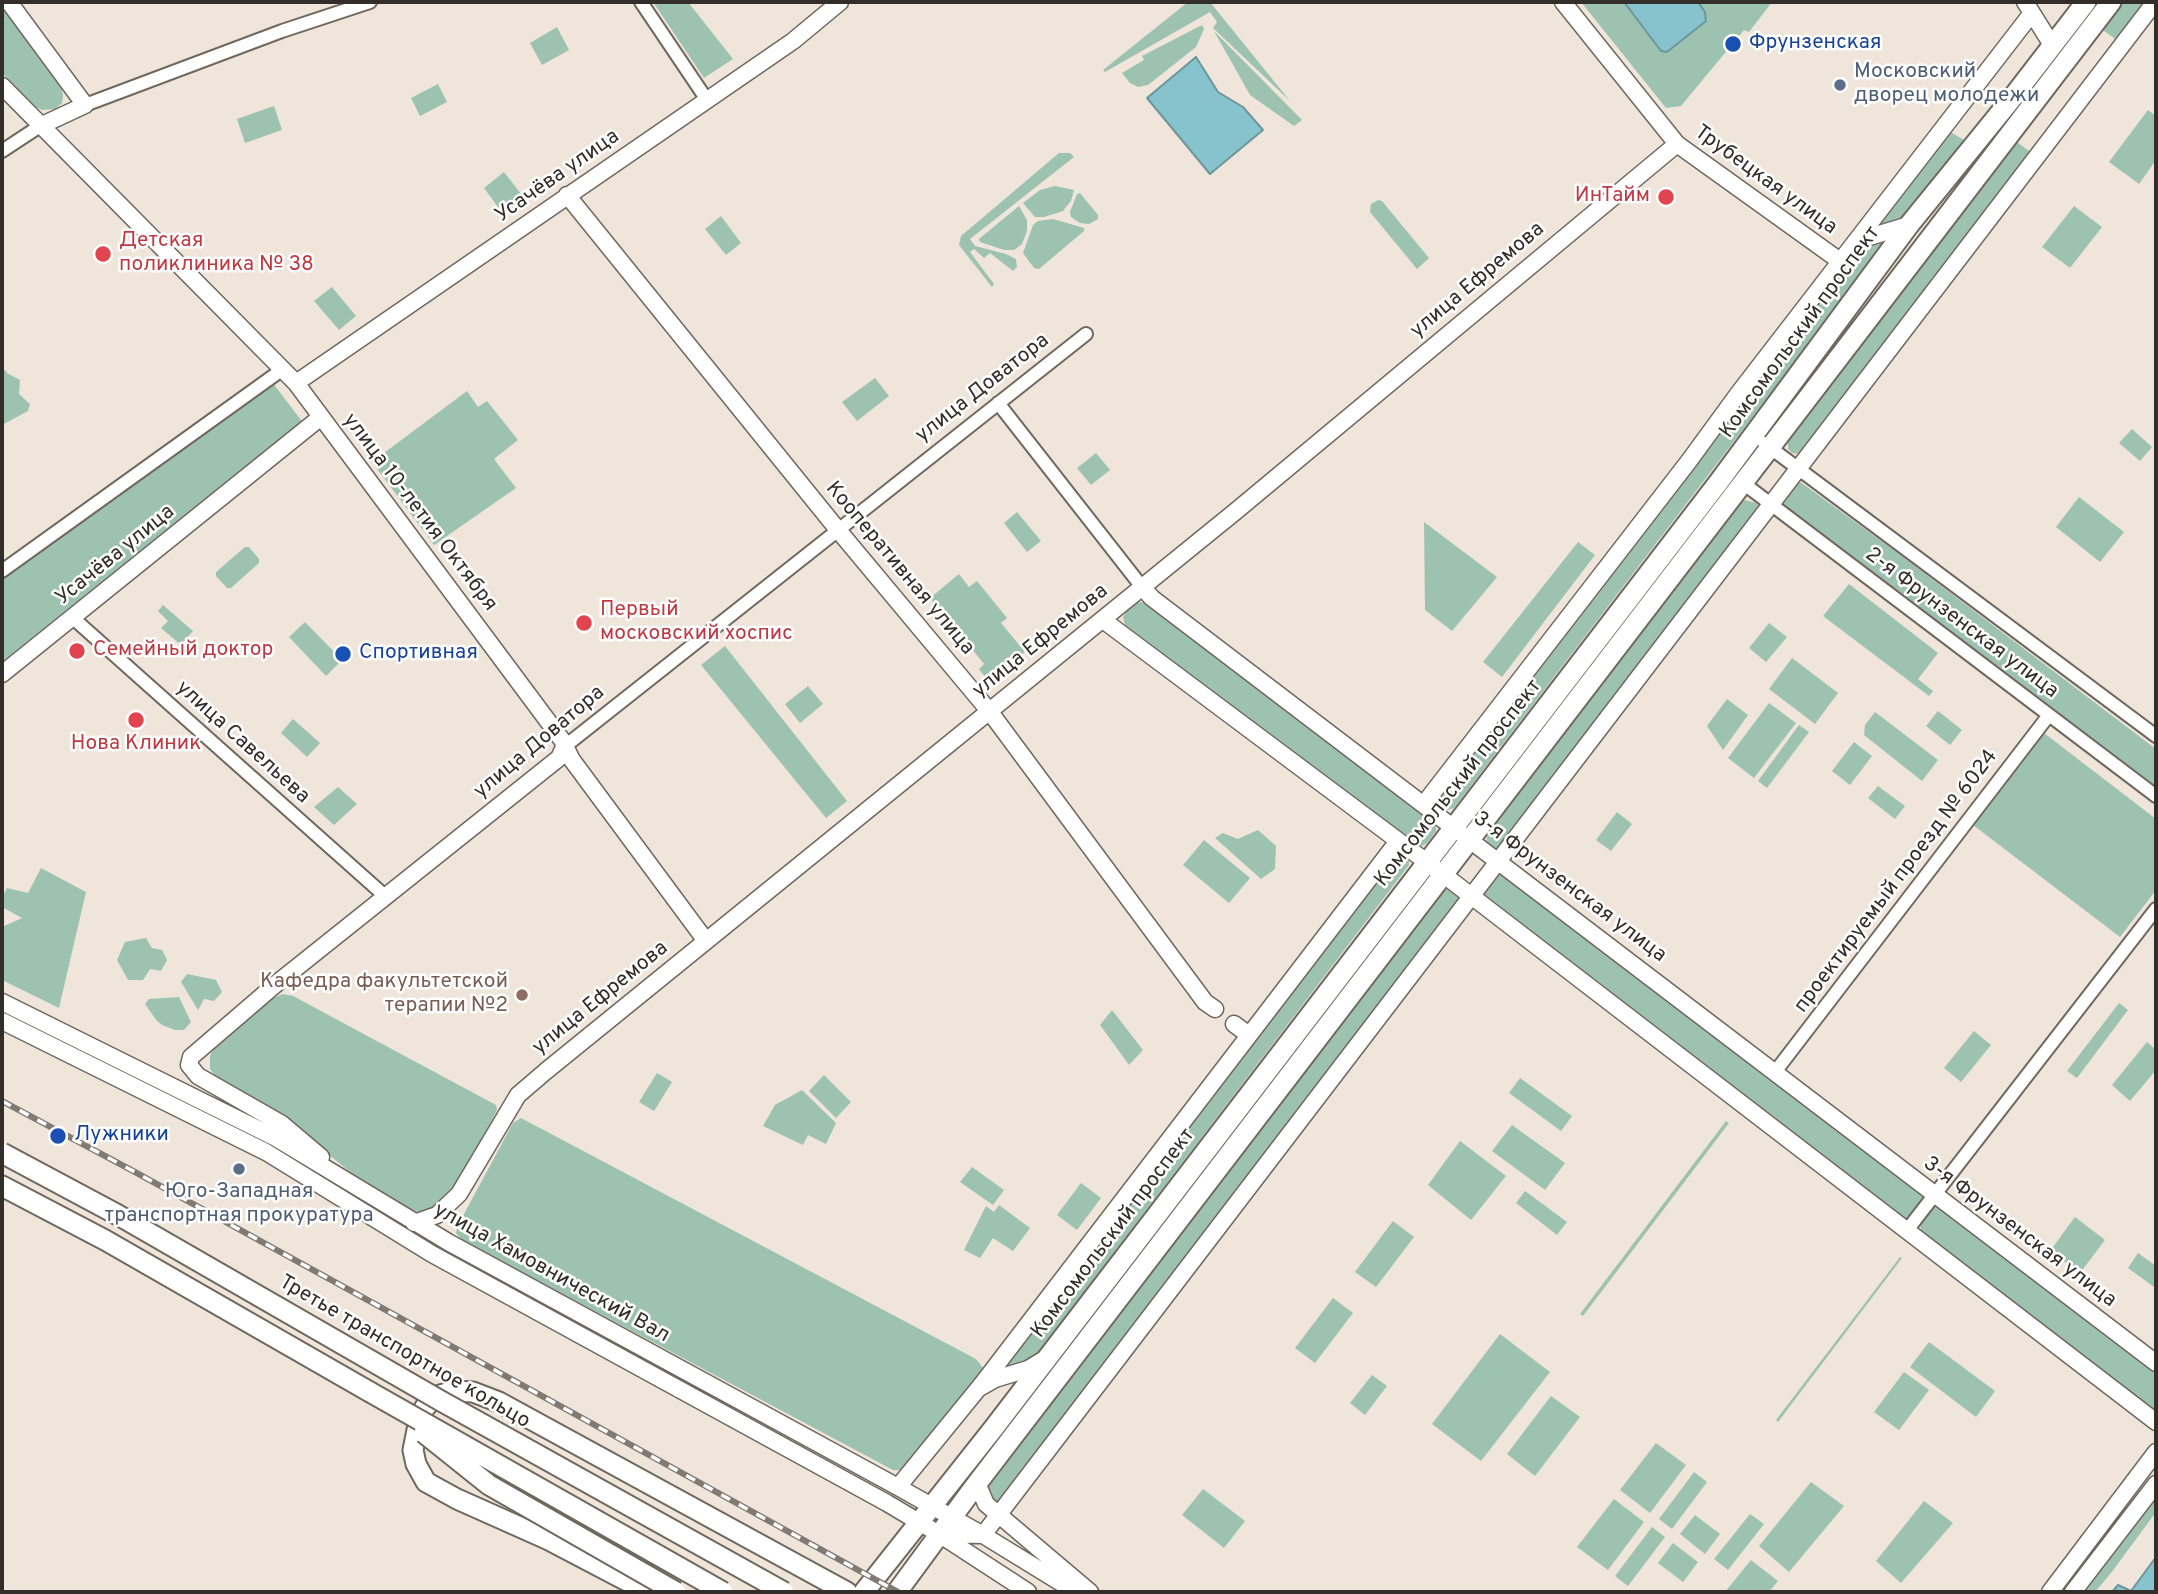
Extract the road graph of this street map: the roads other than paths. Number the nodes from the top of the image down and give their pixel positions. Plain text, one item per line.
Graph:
1 (9, 2) edge
2 (370, 2) edge
3 (641, 2) edge
4 (840, 2) edge
5 (1563, 2) edge
6 (2085, 2) edge
7 (2111, 2) edge
8 (2154, 2) edge
9 (2029, 7) edge
10 (2052, 45) junction
11 (68, 82) junction
12 (2, 86) edge
13 (707, 100) junction
14 (85, 105) junction
15 (57, 118) junction
16 (40, 126) junction
17 (58, 143) junction
18 (1677, 144) junction
19 (2, 151) edge
20 (567, 195) junction
21 (1909, 225) junction
22 (1856, 241) junction
23 (1840, 261) junction
24 (1086, 334) dead end
25 (283, 369) junction
26 (296, 383) junction
27 (998, 403) junction
28 (321, 417) junction
29 (1754, 435) junction
30 (1770, 447) junction
31 (1797, 468) junction
32 (1743, 483) junction
33 (1770, 503) junction
34 (838, 530) junction
35 (2, 571) edge
36 (1142, 587) junction
37 (74, 618) junction
38 (1103, 620) junction
39 (2, 674) edge
40 (989, 712) junction
41 (2049, 715) junction
42 (2156, 736) edge
43 (564, 747) junction
44 (2156, 796) edge
45 (1424, 804) junction
46 (1455, 827) junction
47 (1471, 840) junction
48 (1398, 841) junction
49 (1498, 860) junction
50 (1427, 862) junction
51 (1444, 874) junction
52 (1471, 895) junction
53 (385, 896) junction
54 (2156, 909) edge
55 (706, 941) junction
56 (2, 1002) edge
57 (1214, 1009) dead end
58 (2, 1021) edge
59 (1234, 1024) dead end
60 (1249, 1035) junction
61 (1775, 1072) junction
62 (2, 1153) edge
63 (352, 1185) junction
64 (2, 1186) edge
65 (1934, 1195) junction
66 (455, 1198) junction
67 (414, 1223) junction
68 (1908, 1229) junction
69 (443, 1239) junction
70 (446, 1261) junction
71 (1048, 1357) junction
72 (2156, 1363) edge
73 (370, 1392) junction
74 (974, 1393) junction
75 (2156, 1422) edge
76 (2156, 1452) edge
77 (977, 1483) junction
78 (2156, 1484) edge
79 (898, 1487) junction
80 (932, 1506) junction
81 (999, 1515) junction
82 (952, 1517) junction
83 (919, 1521) junction
84 (939, 1534) junction
85 (983, 1535) junction
86 (1072, 1591) edge
87 (648, 1592) edge
88 (676, 1592) edge
89 (723, 1592) edge
90 (786, 1592) edge
91 (848, 1592) edge
92 (864, 1592) edge
93 (897, 1592) edge
94 (1028, 1592) edge
95 (1090, 1592) edge
96 (2050, 1592) edge
97 (2073, 1592) edge

1 - 11 street
2 - 14 street
3 - 13 street
4 - 13 street, Усачёва улица
5 - 18 street, Трубецкая улица
6 - 10 main road, Комсомольский проспект
7 - 30 main road, Комсомольский проспект
8 - 31 street
9 - 10 street
9 - 22 street, Комсомольский проспект
10 - 21 main road, Комсомольский проспект
11 - 14 street
11 - 15 street
12 - 16 street, улица 10-летия Октября
13 - 20 street, Усачёва улица
14 - 15 street
15 - 16 street
15 - 17 street
16 - 17 street, улица 10-летия Октября
16 - 19 street
17 - 25 street, улица 10-летия Октября
18 - 23 street, Трубецкая улица
18 - 36 street, улица Ефремова
20 - 26 street, Усачёва улица
20 - 34 street, Кооперативная улица
21 - 22 street
21 - 29 main road, Комсомольский проспект
22 - 23 street, Комсомольский проспект
23 - 45 street, Комсомольский проспект
24 - 27 street, улица Доватора
25 - 26 street, улица 10-летия Октября
25 - 35 street
26 - 28 street, улица 10-летия Октября
27 - 34 street, улица Доватора
27 - 36 street, 3-я Фрунзенская улица
28 - 37 street, Усачёва улица
28 - 43 street, улица 10-летия Октября
29 - 30 street, 2-я Фрунзенская улица
29 - 46 main road, Комсомольский проспект
30 - 31 street, 2-я Фрунзенская улица
30 - 32 main road, Комсомольский проспект
31 - 33 street
31 - 42 street, 2-я Фрунзенская улица
32 - 33 street, 2-я Фрунзенская улица
32 - 47 main road, Комсомольский проспект
33 - 41 street, 2-я Фрунзенская улица
33 - 49 street
34 - 40 street, Кооперативная улица
34 - 43 street, улица Доватора
36 - 38 street, улица Ефремова
36 - 45 street, 3-я Фрунзенская улица
37 - 39 street, Усачёва улица
37 - 53 street, улица Савельева
38 - 40 street, улица Ефремова
38 - 48 street
40 - 55 street, улица Ефремова
40 - 57 street, Кооперативная улица
41 - 44 street, 2-я Фрунзенская улица
41 - 61 street, проектируемый проезд № 6024
43 - 53 street, улица Доватора
43 - 55 street, улица 10-летия Октября
45 - 46 street, 3-я Фрунзенская улица
46 - 47 street, 3-я Фрунзенская улица
46 - 50 main road, Комсомольский проспект
47 - 49 street, 3-я Фрунзенская улица
47 - 51 main road, Комсомольский проспект
48 - 50 street
48 - 60 street, Комсомольский проспект
49 - 52 street
49 - 61 street, 3-я Фрунзенская улица
50 - 51 street
50 - 71 main road, Комсомольский проспект
51 - 52 street
51 - 77 main road, Комсомольский проспект
52 - 68 street
52 - 81 street
53 - 63 street, улица Доватора
54 - 65 street
55 - 66 street, улица Ефремова
56 - 63 street, улица Хамовнический Вал
58 - 70 street, улица Хамовнический Вал
59 - 60 street
60 - 74 street, Комсомольский проспект
61 - 65 street, 3-я Фрунзенская улица
62 - 90 main road, Третье транспортное кольцо, bridge
63 - 67 street, улица Хамовнический Вал
64 - 73 main road
65 - 68 street
65 - 72 street, 3-я Фрунзенская улица
66 - 67 street, улица Ефремова
66 - 69 street, улица Ефремова
67 - 69 street, улица Хамовнический Вал
68 - 75 street
69 - 70 street, улица Ефремова
69 - 79 street, улица Хамовнический Вал
70 - 83 street, улица Хамовнический Вал
71 - 74 street
71 - 80 main road, Комсомольский проспект
73 - 88 main road, bridge
73 - 89 main road, bridge
74 - 79 street, Комсомольский проспект
76 - 96 street
77 - 81 street
77 - 82 main road, Комсомольский проспект
78 - 97 street
79 - 80 street, улица Хамовнический Вал
80 - 82 street, улица Хамовнический Вал
80 - 83 main road, Комсомольский проспект
81 - 85 street
81 - 95 street
82 - 84 main road, Комсомольский проспект
82 - 85 street, улица Хамовнический Вал
83 - 84 street, улица Хамовнический Вал
83 - 92 main road, Комсомольский проспект
84 - 85 street
84 - 93 main road, Комсомольский проспект
84 - 94 street, улица Хамовнический Вал
85 - 86 street, улица Хамовнический Вал
87 - 91 main road

